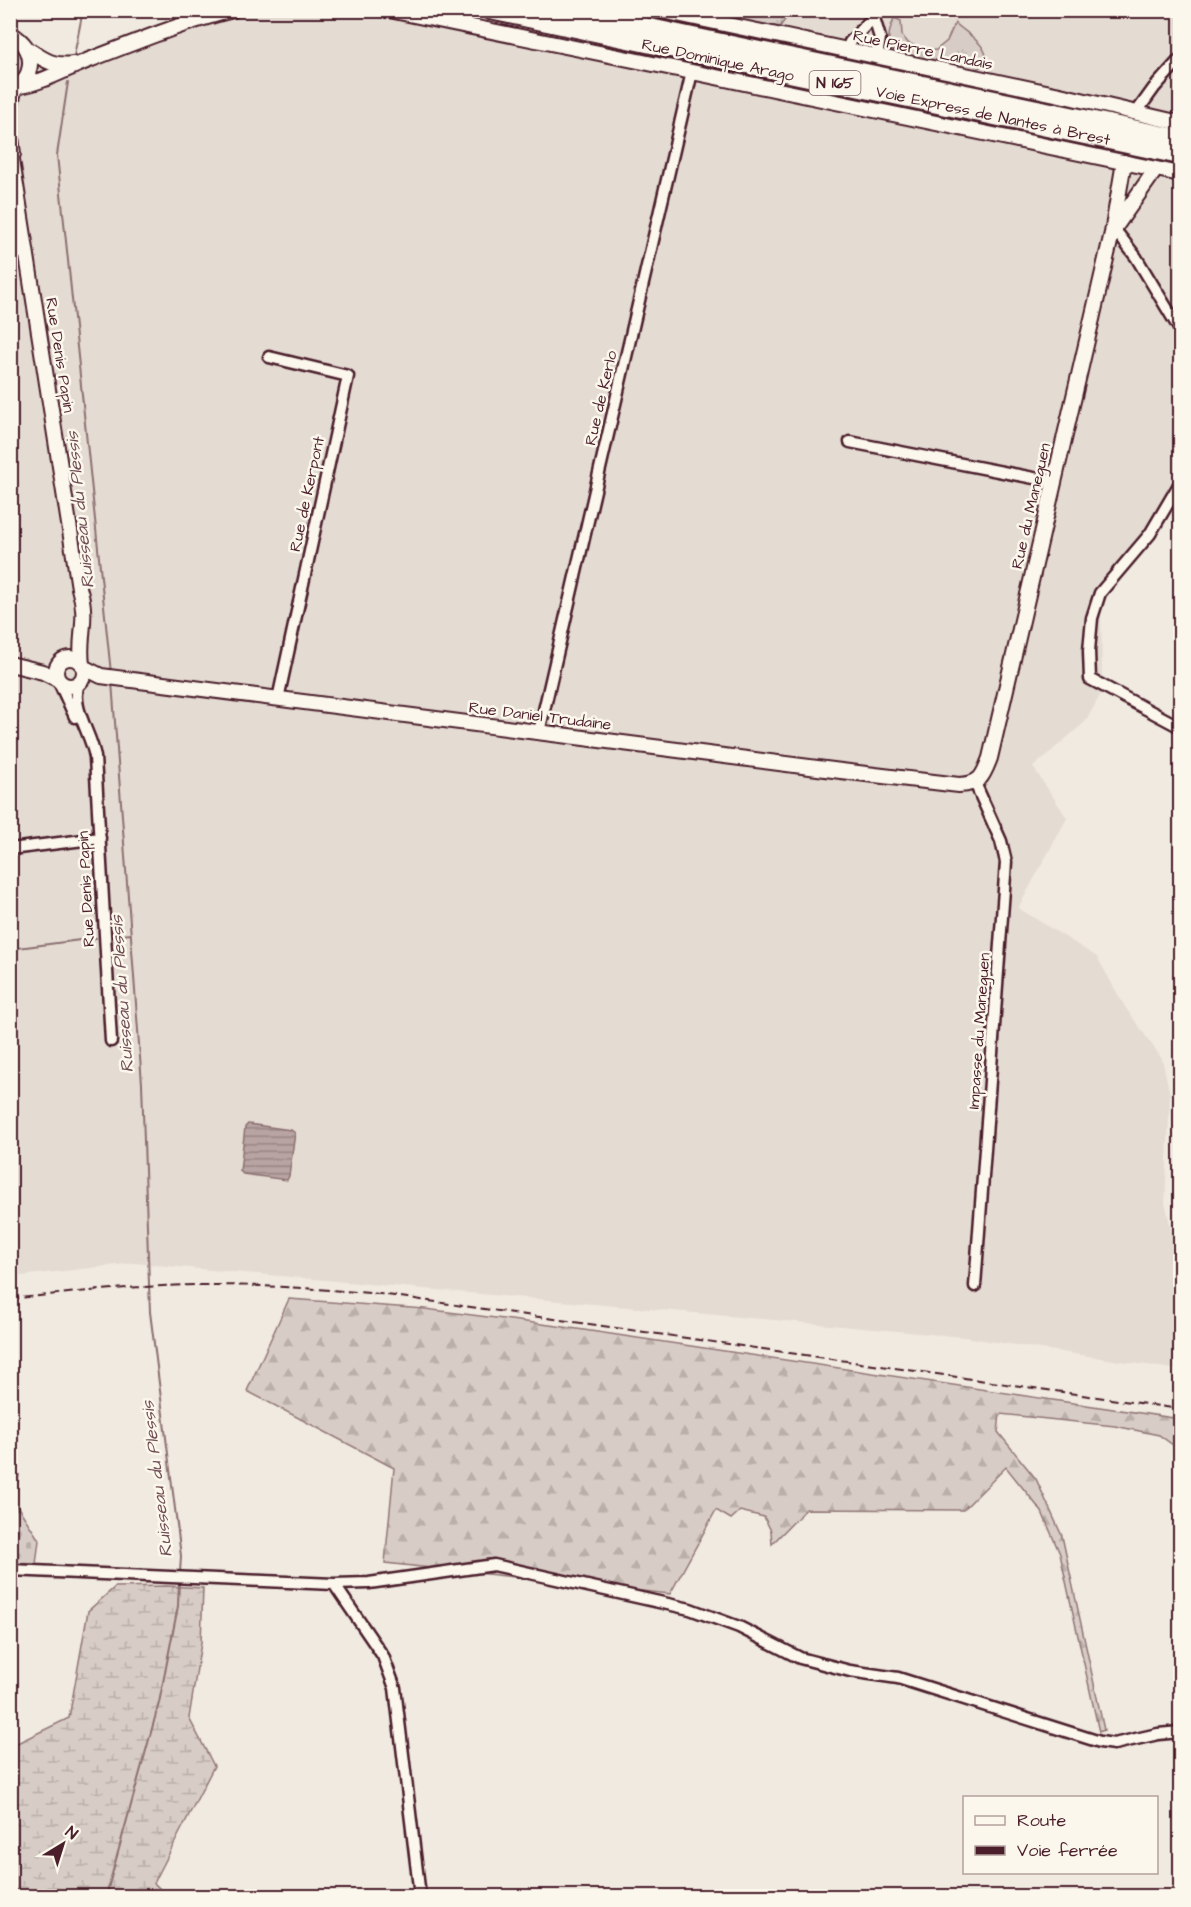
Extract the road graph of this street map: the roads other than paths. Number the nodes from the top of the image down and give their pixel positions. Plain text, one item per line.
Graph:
1 (233, 10) edge
2 (389, 10) edge
3 (490, 10) edge
4 (564, 10) edge
5 (658, 10) edge
6 (877, 14) edge
7 (11, 34) edge
8 (26, 48) junction
9 (846, 51) junction
10 (877, 57) junction
11 (1180, 59) edge
12 (62, 69) junction
13 (692, 72) junction
14 (15, 90) edge
15 (10, 107) edge
16 (1136, 113) junction
17 (1180, 123) edge
18 (10, 129) edge
19 (1180, 140) edge
20 (10, 147) edge
21 (1180, 155) edge
22 (14, 162) junction
23 (1124, 162) junction
24 (1156, 169) junction
25 (1180, 174) edge
26 (1112, 233) junction
27 (27, 251) junction
28 (10, 255) edge
29 (1180, 330) edge
30 (269, 357) dead end
31 (850, 442) dead end
32 (1054, 482) junction
33 (1180, 483) edge
34 (79, 588) junction
35 (63, 659) junction
36 (15, 665) edge
37 (81, 674) junction
38 (58, 680) junction
39 (278, 699) junction
40 (1180, 727) edge
41 (539, 732) junction
42 (90, 737) junction
43 (975, 783) junction
44 (100, 838) junction
45 (10, 849) edge
46 (111, 1041) dead end
47 (975, 1286) dead end
48 (10, 1570) edge
49 (334, 1584) junction
50 (1180, 1732) edge
51 (420, 1896) edge

1 - 12 street
2 - 13 street, Rue Dominique Arago
3 - 21 highway, Voie Express de Nantes à Brest / N 165
4 - 19 highway, Voie Express de Nantes à Brest / N 165
5 - 9 street, Rue Pierre Landais
6 - 9 street
6 - 10 street
7 - 8 street
8 - 12 street
8 - 14 street
9 - 10 street, Rue Pierre Landais
10 - 16 street, Rue Pierre Landais
11 - 16 street
12 - 14 street
13 - 23 street, Rue Dominique Arago
13 - 41 street, Rue de Kerlo
14 - 15 street
16 - 17 street, Rue Pierre Landais
18 - 22 street, Rue Denis Papin
20 - 22 street, Rue Denis Papin
22 - 27 street, Rue Denis Papin
23 - 24 street, Rue Dominique Arago
23 - 26 street, Rue du Maneguen
24 - 25 street, Rue Dominique Arago
24 - 26 street, Rue du Maneguen
26 - 29 street
26 - 32 street, Rue du Maneguen
27 - 28 street
27 - 34 street, Rue Denis Papin
30 - 39 street, Rue de Kerpont
31 - 32 street
32 - 43 street, Rue du Maneguen
33 - 40 street
34 - 35 street, Rue Denis Papin
34 - 37 street, Rue Denis Papin
35 - 36 street
35 - 37 street
35 - 38 street
36 - 38 street
37 - 38 street
37 - 39 street, Rue Daniel Trudaine
37 - 42 street, Rue Denis Papin
38 - 42 street, Rue Denis Papin
39 - 41 street, Rue Daniel Trudaine
41 - 43 street, Rue Daniel Trudaine
42 - 44 street, Rue Denis Papin
43 - 47 street, Impasse du Maneguen
44 - 45 street
44 - 46 street, Rue Denis Papin
48 - 49 street
49 - 50 street
49 - 51 street

